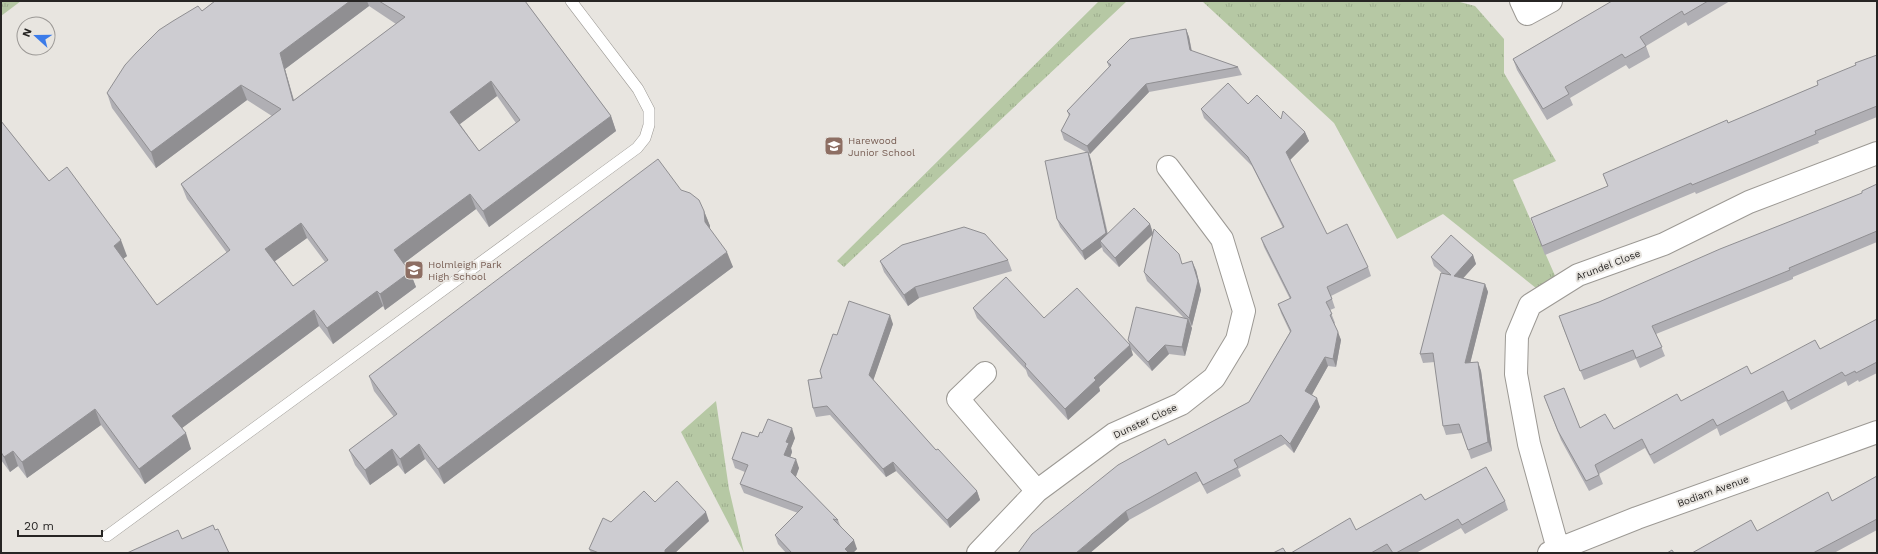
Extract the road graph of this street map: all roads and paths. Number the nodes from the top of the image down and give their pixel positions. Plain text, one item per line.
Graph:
1 (571, 1) edge
2 (1521, 1) edge
3 (1551, 1) edge
4 (1877, 154) edge
5 (1168, 167) dead end
6 (985, 373) dead end
7 (1877, 432) edge
8 (1038, 491) junction
9 (107, 536) dead end
10 (1554, 551) edge
11 (978, 553) edge

1 - 9 lane
2 - 3 street
4 - 10 street, Arundel Close
5 - 8 street, Dunster Close
6 - 8 street
7 - 10 street, Bodiam Avenue
8 - 11 street, Dunster Close

